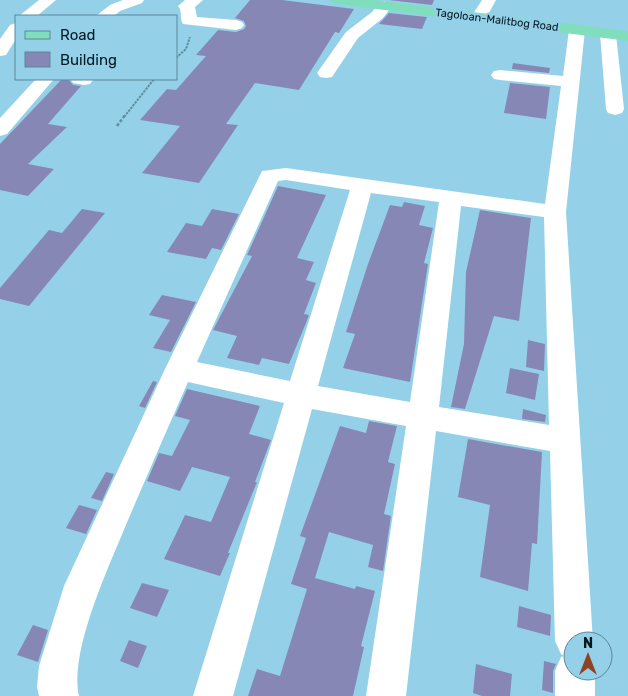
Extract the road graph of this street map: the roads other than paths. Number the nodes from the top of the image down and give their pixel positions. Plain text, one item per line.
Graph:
1 (49, 0) edge
2 (137, 0) edge
3 (337, 0) edge
4 (489, 0) edge
5 (384, 6) junction
6 (186, 10) edge
7 (28, 15) edge
8 (105, 15) edge
9 (479, 17) junction
10 (236, 25) dead end
11 (15, 30) edge
12 (577, 30) junction
13 (608, 34) junction
14 (628, 36) edge
15 (0, 52) edge
16 (326, 73) dead end
17 (500, 75) dead end
18 (44, 80) edge
19 (570, 82) junction
20 (615, 108) dead end
21 (0, 130) edge
22 (362, 185) junction
23 (452, 198) junction
24 (555, 212) junction
25 (179, 369) junction
26 (300, 395) junction
27 (422, 417) junction
28 (566, 441) junction
29 (574, 631) edge
30 (575, 681) edge
31 (59, 696) edge
32 (213, 696) edge
33 (386, 696) edge
34 (575, 696) edge

1 - 7 street
2 - 8 street
3 - 5 main road, Tagoloan-Malitbog Road
4 - 9 street
5 - 9 main road, Tagoloan-Malitbog Road
5 - 16 street
6 - 10 street
9 - 12 main road, Tagoloan-Malitbog Road
11 - 15 street
12 - 13 main road, Tagoloan-Malitbog Road
12 - 19 street
13 - 14 main road, Tagoloan-Malitbog Road
13 - 20 street
17 - 19 street
18 - 21 street
19 - 24 street
22 - 23 street
22 - 25 street
22 - 26 street
23 - 24 street
23 - 27 street
24 - 28 street
25 - 26 street
25 - 31 street
26 - 27 street
26 - 32 street
27 - 28 street
27 - 33 street
28 - 29 street
30 - 34 street

